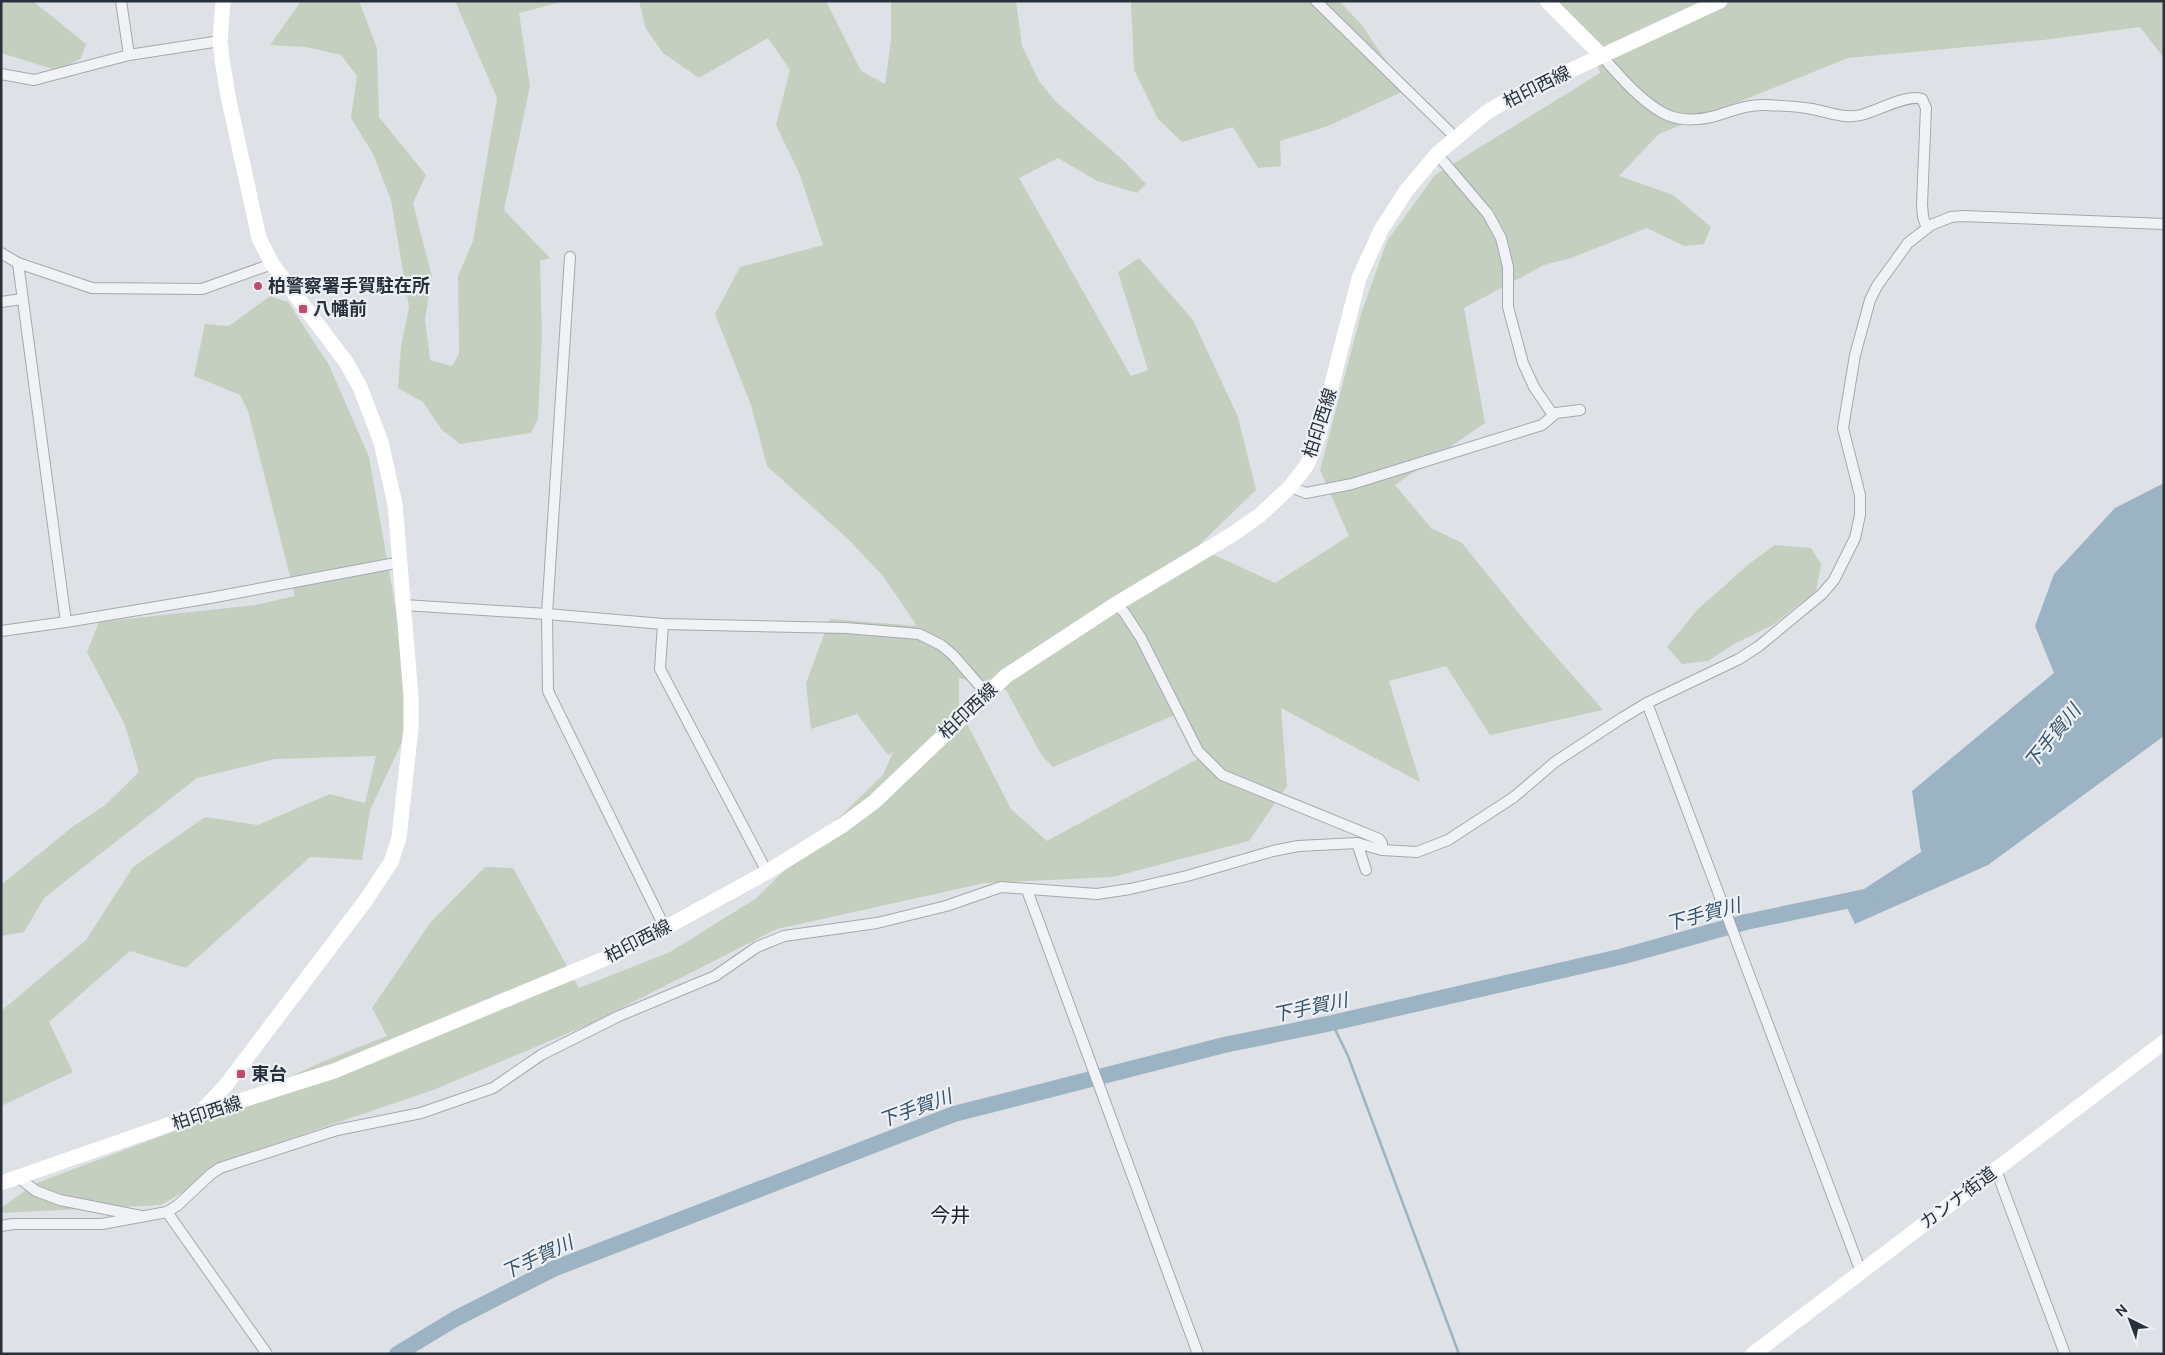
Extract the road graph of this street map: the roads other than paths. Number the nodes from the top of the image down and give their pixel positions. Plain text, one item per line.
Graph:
1 (121, 1) edge
2 (223, 1) edge
3 (1316, 1) edge
4 (1547, 1) edge
5 (1720, 1) edge
6 (220, 41) junction
7 (129, 55) junction
8 (1602, 56) junction
9 (1, 74) edge
10 (1455, 137) junction
11 (1437, 154) junction
12 (2164, 224) edge
13 (1927, 228) junction
14 (1, 253) edge
15 (570, 257) dead end
16 (18, 263) junction
17 (272, 264) junction
18 (22, 299) junction
19 (1, 302) edge
20 (1580, 410) dead end
21 (1553, 415) junction
22 (1290, 487) junction
23 (401, 562) junction
24 (1116, 604) junction
25 (404, 605) junction
26 (548, 614) junction
27 (66, 622) junction
28 (663, 624) junction
29 (1, 631) edge
30 (986, 693) junction
31 (1647, 703) junction
32 (1357, 843) junction
33 (1382, 850) junction
34 (1366, 870) dead end
35 (767, 872) junction
36 (1027, 890) junction
37 (665, 928) junction
38 (2164, 1042) edge
39 (199, 1114) junction
40 (1996, 1170) junction
41 (18, 1177) junction
42 (1, 1183) edge
43 (167, 1212) junction
44 (144, 1216) junction
45 (1, 1226) edge
46 (1861, 1272) junction
47 (267, 1354) edge
48 (1198, 1354) edge
49 (1753, 1354) edge
50 (2065, 1354) edge

1 - 7 street
2 - 6 main road
3 - 10 street
4 - 8 main road
5 - 8 main road, 柏印西線
6 - 7 street
6 - 17 main road
7 - 9 street
8 - 10 main road, 柏印西線
8 - 13 street
10 - 11 main road, 柏印西線
11 - 21 street
11 - 22 main road, 柏印西線
12 - 13 street
13 - 31 street
14 - 16 street
15 - 26 street
16 - 17 street
16 - 18 street
17 - 23 main road
18 - 19 street
18 - 27 street
20 - 21 street
21 - 22 street
22 - 24 main road, 柏印西線
23 - 25 main road
23 - 27 street
24 - 30 main road, 柏印西線
24 - 33 street
25 - 26 street
25 - 39 main road
26 - 28 street
26 - 37 street
27 - 29 street
28 - 30 street
28 - 35 street
30 - 35 main road, 柏印西線
31 - 33 street
31 - 46 street
32 - 33 street
32 - 34 street
32 - 36 street
35 - 37 main road, 柏印西線
36 - 43 street
36 - 48 street
37 - 39 main road, 柏印西線
38 - 40 main road, カンナ街道
39 - 41 main road, 柏印西線
40 - 46 main road, カンナ街道
40 - 50 street
41 - 42 main road, 柏印西線
41 - 44 street
43 - 44 street
43 - 47 street
44 - 45 street
46 - 49 main road, カンナ街道

